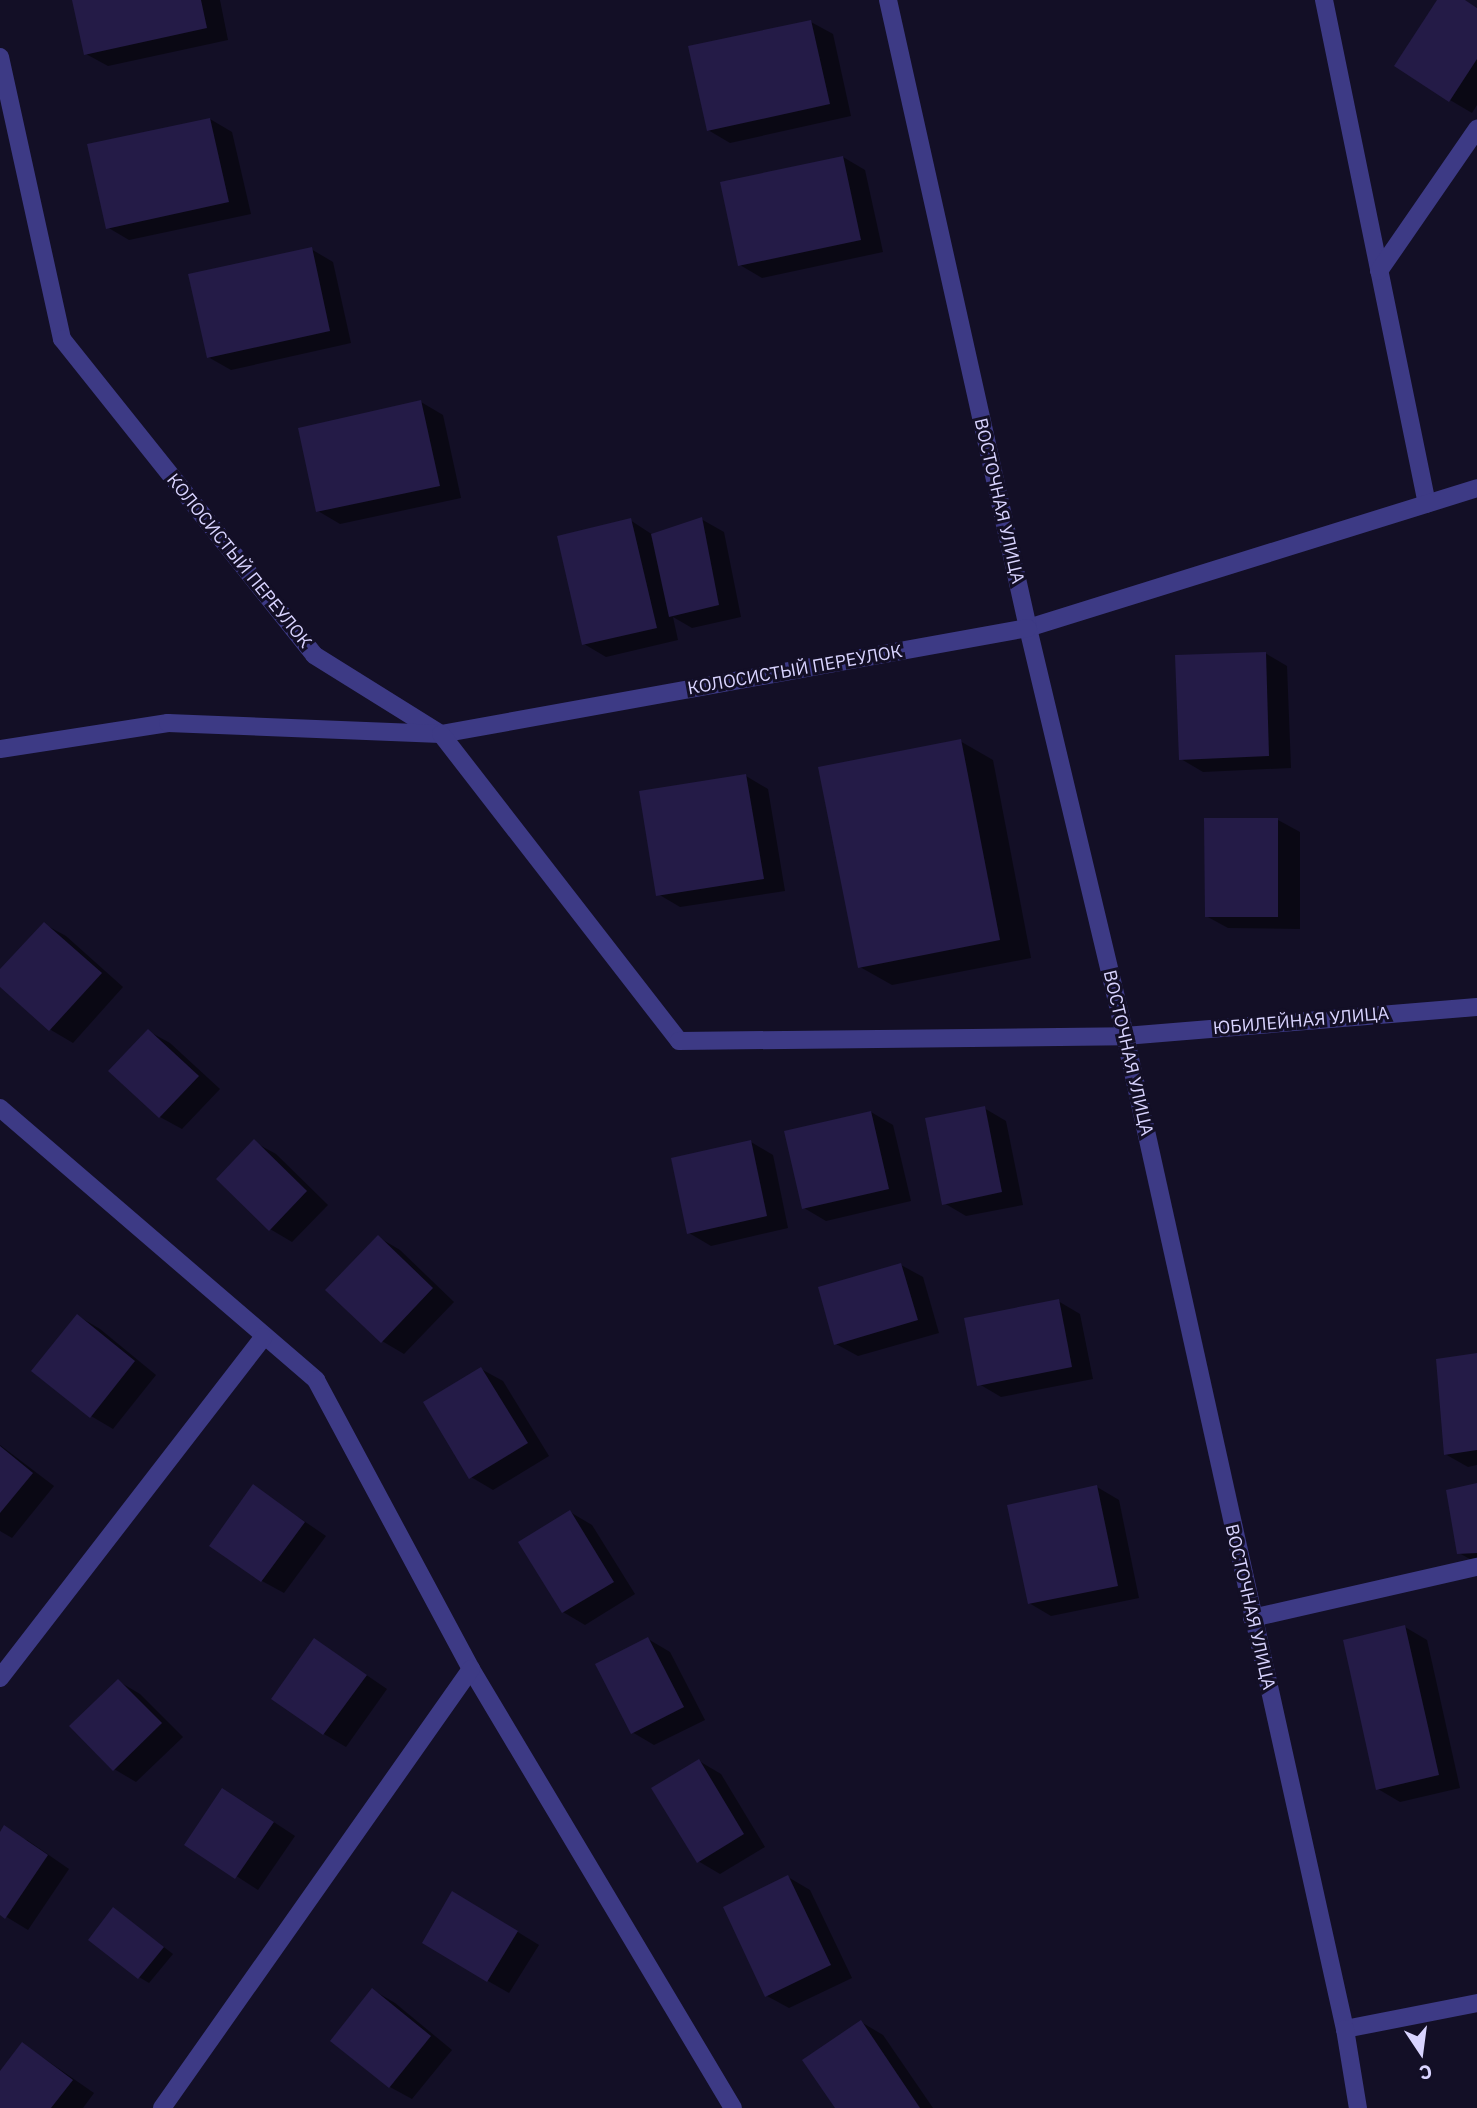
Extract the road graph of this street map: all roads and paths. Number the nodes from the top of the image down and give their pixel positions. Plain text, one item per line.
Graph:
1 (888, 0) edge
2 (1324, 0) edge
3 (0, 57) edge
4 (1477, 130) edge
5 (1379, 271) junction
6 (1477, 488) edge
7 (1427, 504) junction
8 (1028, 628) junction
9 (441, 734) junction
10 (0, 749) edge
11 (1477, 1007) edge
12 (1125, 1035) junction
13 (0, 1108) edge
14 (264, 1337) junction
15 (1477, 1567) edge
16 (1252, 1618) junction
17 (471, 1669) junction
18 (0, 1678) edge
19 (1477, 2003) edge
20 (1345, 2029) junction
21 (162, 2108) edge
22 (733, 2108) edge
23 (1358, 2108) edge

1 - 8 street, ВОСТОЧНАЯ УЛИЦА
2 - 5 street
3 - 9 street, КОЛОСИСТЫЙ ПЕРЕУЛОК
4 - 5 street
5 - 7 street
6 - 7 street, КОЛОСИСТЫЙ ПЕРЕУЛОК
7 - 8 street, КОЛОСИСТЫЙ ПЕРЕУЛОК
8 - 9 street, КОЛОСИСТЫЙ ПЕРЕУЛОК
8 - 12 street, ВОСТОЧНАЯ УЛИЦА
9 - 10 street
9 - 12 street, ЮБИЛЕЙНАЯ УЛИЦА
11 - 12 street, ЮБИЛЕЙНАЯ УЛИЦА
12 - 16 street, ВОСТОЧНАЯ УЛИЦА
13 - 14 street
14 - 17 street
14 - 18 street
15 - 16 street
16 - 20 street, ВОСТОЧНАЯ УЛИЦА
17 - 21 street
17 - 22 street
19 - 20 street
20 - 23 street, ВОСТОЧНАЯ УЛИЦА

